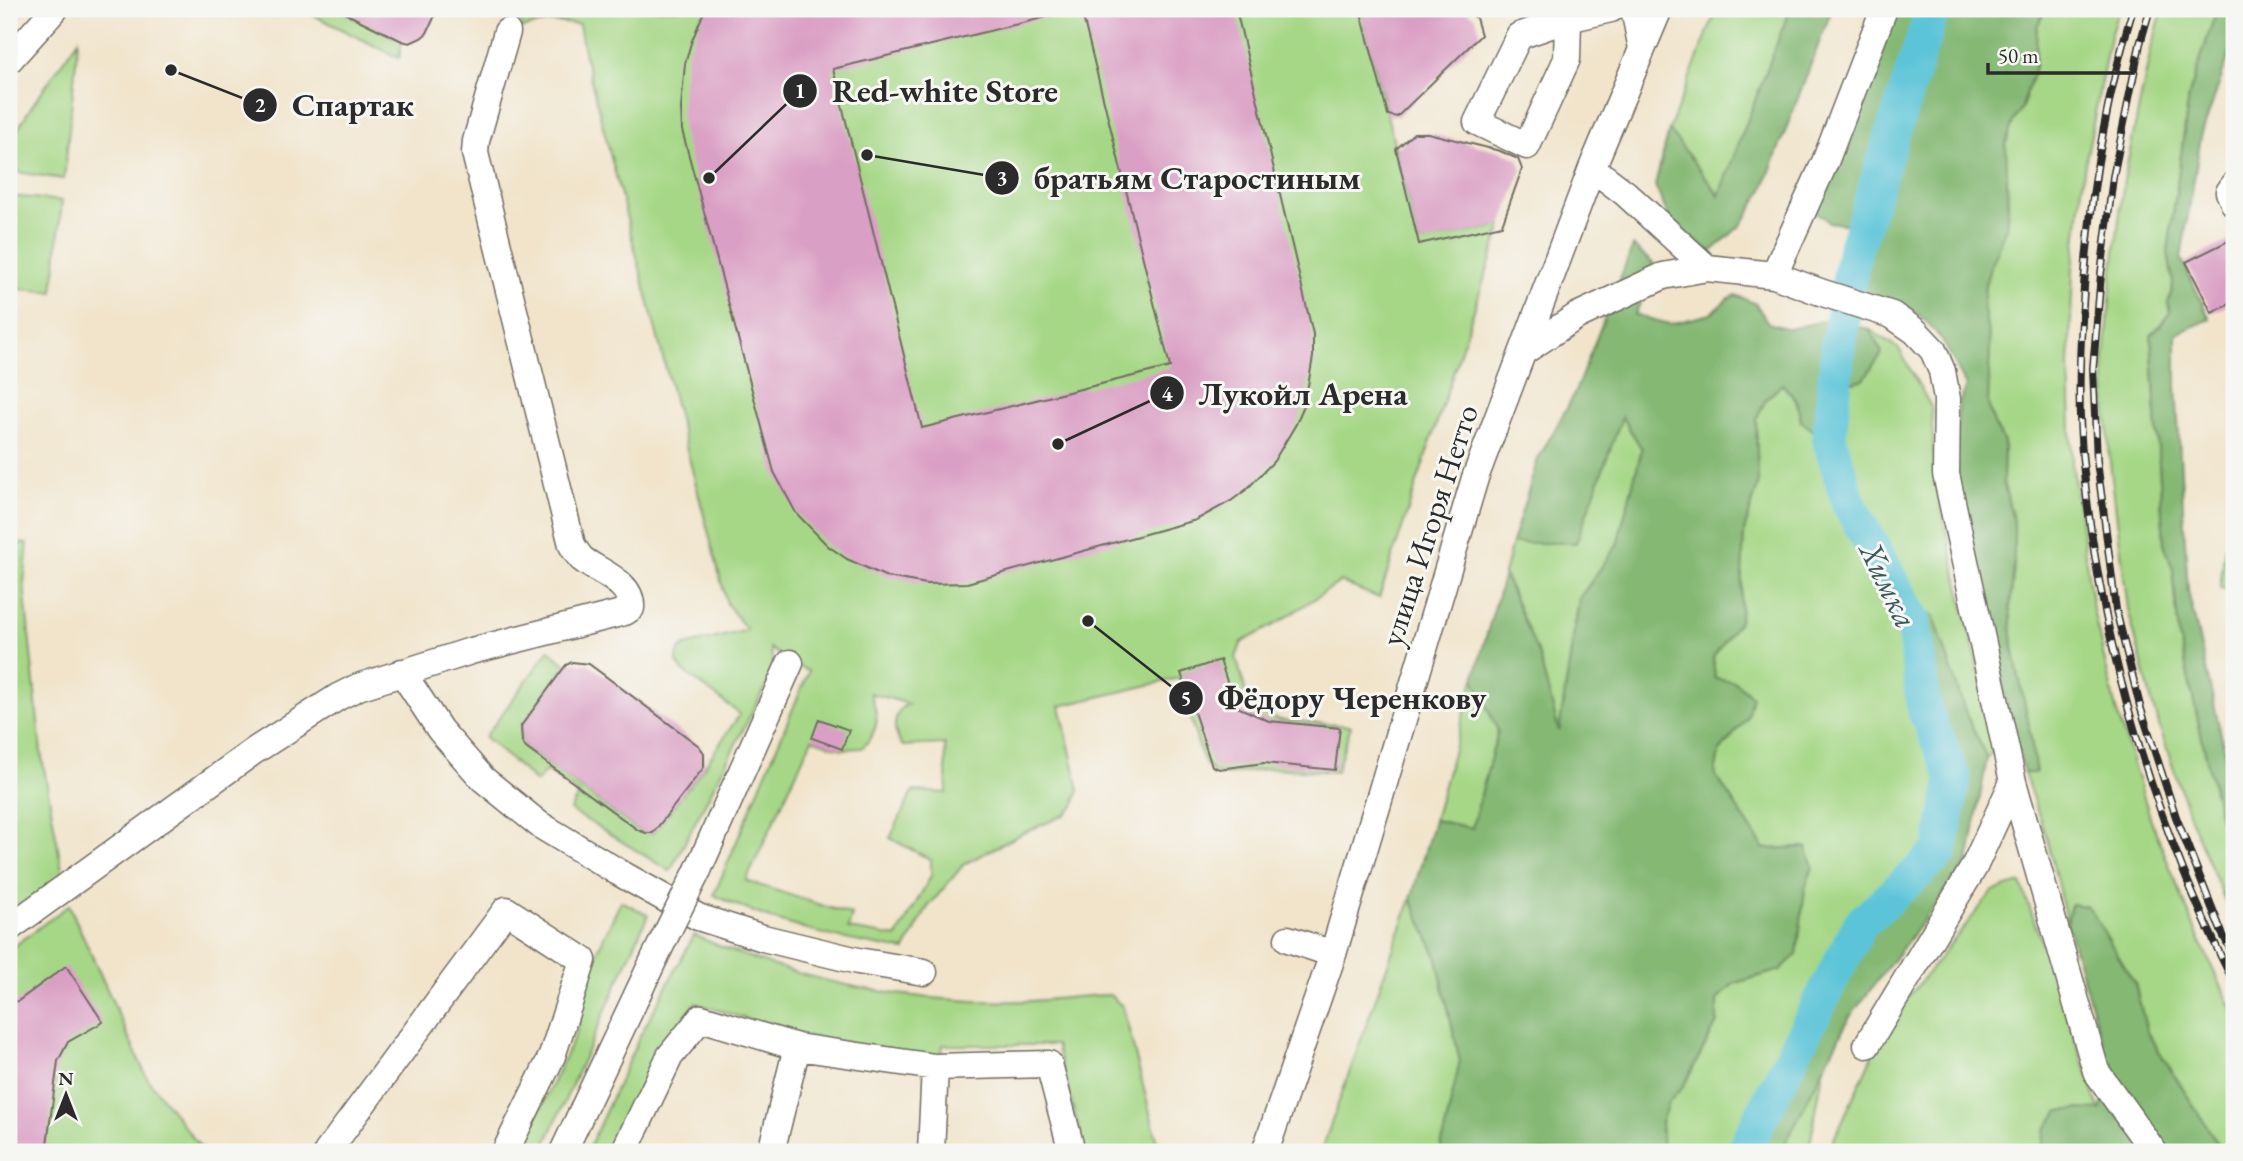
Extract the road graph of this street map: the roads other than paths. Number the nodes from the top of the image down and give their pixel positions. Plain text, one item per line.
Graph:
1 (55, 9) edge
2 (1611, 9) edge
3 (1634, 9) edge
4 (1659, 9) edge
5 (1884, 9) edge
6 (1568, 19) junction
7 (508, 32) dead end
8 (1642, 49) junction
9 (9, 60) edge
10 (1592, 168) junction
11 (2234, 185) edge
12 (2234, 203) edge
13 (1707, 268) junction
14 (1774, 275) junction
15 (1522, 352) junction
16 (790, 663) dead end
17 (402, 672) junction
18 (2013, 782) junction
19 (9, 928) edge
20 (1288, 939) dead end
21 (1333, 954) junction
22 (924, 972) dead end
23 (1867, 1045) dead end
24 (797, 1047) junction
25 (935, 1067) junction
26 (327, 1152) edge
27 (505, 1152) edge
28 (563, 1152) edge
29 (624, 1152) edge
30 (771, 1152) edge
31 (931, 1152) edge
32 (1072, 1152) edge
33 (1265, 1152) edge
34 (2154, 1152) edge

1 - 9 street
2 - 6 street
3 - 8 street
4 - 8 street, улица Игоря Нетто
5 - 14 street
6 - 6 street
7 - 17 street
8 - 10 street, улица Игоря Нетто
10 - 13 street
10 - 15 street, улица Игоря Нетто
11 - 12 street
13 - 14 street
13 - 15 street
14 - 18 street
15 - 21 street, улица Игоря Нетто
16 - 28 street, bridge
17 - 19 street
17 - 22 street
18 - 23 street
18 - 34 street
20 - 21 street
21 - 33 street, улица Игоря Нетто
24 - 25 street
24 - 29 street
24 - 30 street
25 - 31 street
25 - 32 street
26 - 27 street

